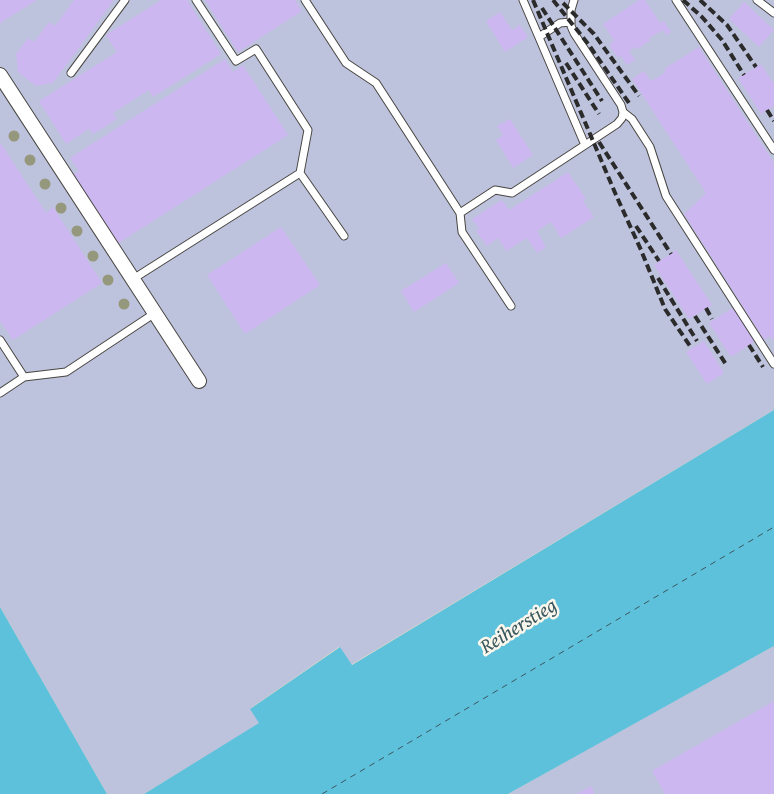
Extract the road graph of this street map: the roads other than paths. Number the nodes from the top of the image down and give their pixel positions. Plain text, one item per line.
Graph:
1 (125, 0) edge
2 (196, 0) edge
3 (304, 0) edge
4 (524, 0) edge
5 (574, 0) edge
6 (676, 0) edge
7 (757, 0) edge
8 (774, 13) edge
9 (571, 22) junction
10 (539, 37) junction
11 (71, 73) dead end
12 (0, 75) edge
13 (623, 112) junction
14 (585, 145) junction
15 (774, 150) edge
16 (300, 173) junction
17 (460, 213) junction
18 (344, 236) dead end
19 (133, 279) junction
20 (511, 306) dead end
21 (155, 313) junction
22 (0, 340) edge
23 (774, 364) edge
24 (24, 378) junction
25 (199, 381) dead end
26 (0, 393) edge

1 - 11 lane
2 - 16 lane
3 - 17 lane
4 - 10 lane
5 - 9 lane
6 - 15 lane
7 - 8 lane
9 - 10 lane
9 - 13 lane
10 - 14 lane
12 - 19 street
13 - 14 lane
13 - 23 lane
14 - 17 lane
16 - 18 lane
16 - 19 lane
17 - 20 lane
19 - 21 street
21 - 24 lane
21 - 25 street
22 - 24 lane
24 - 26 lane

